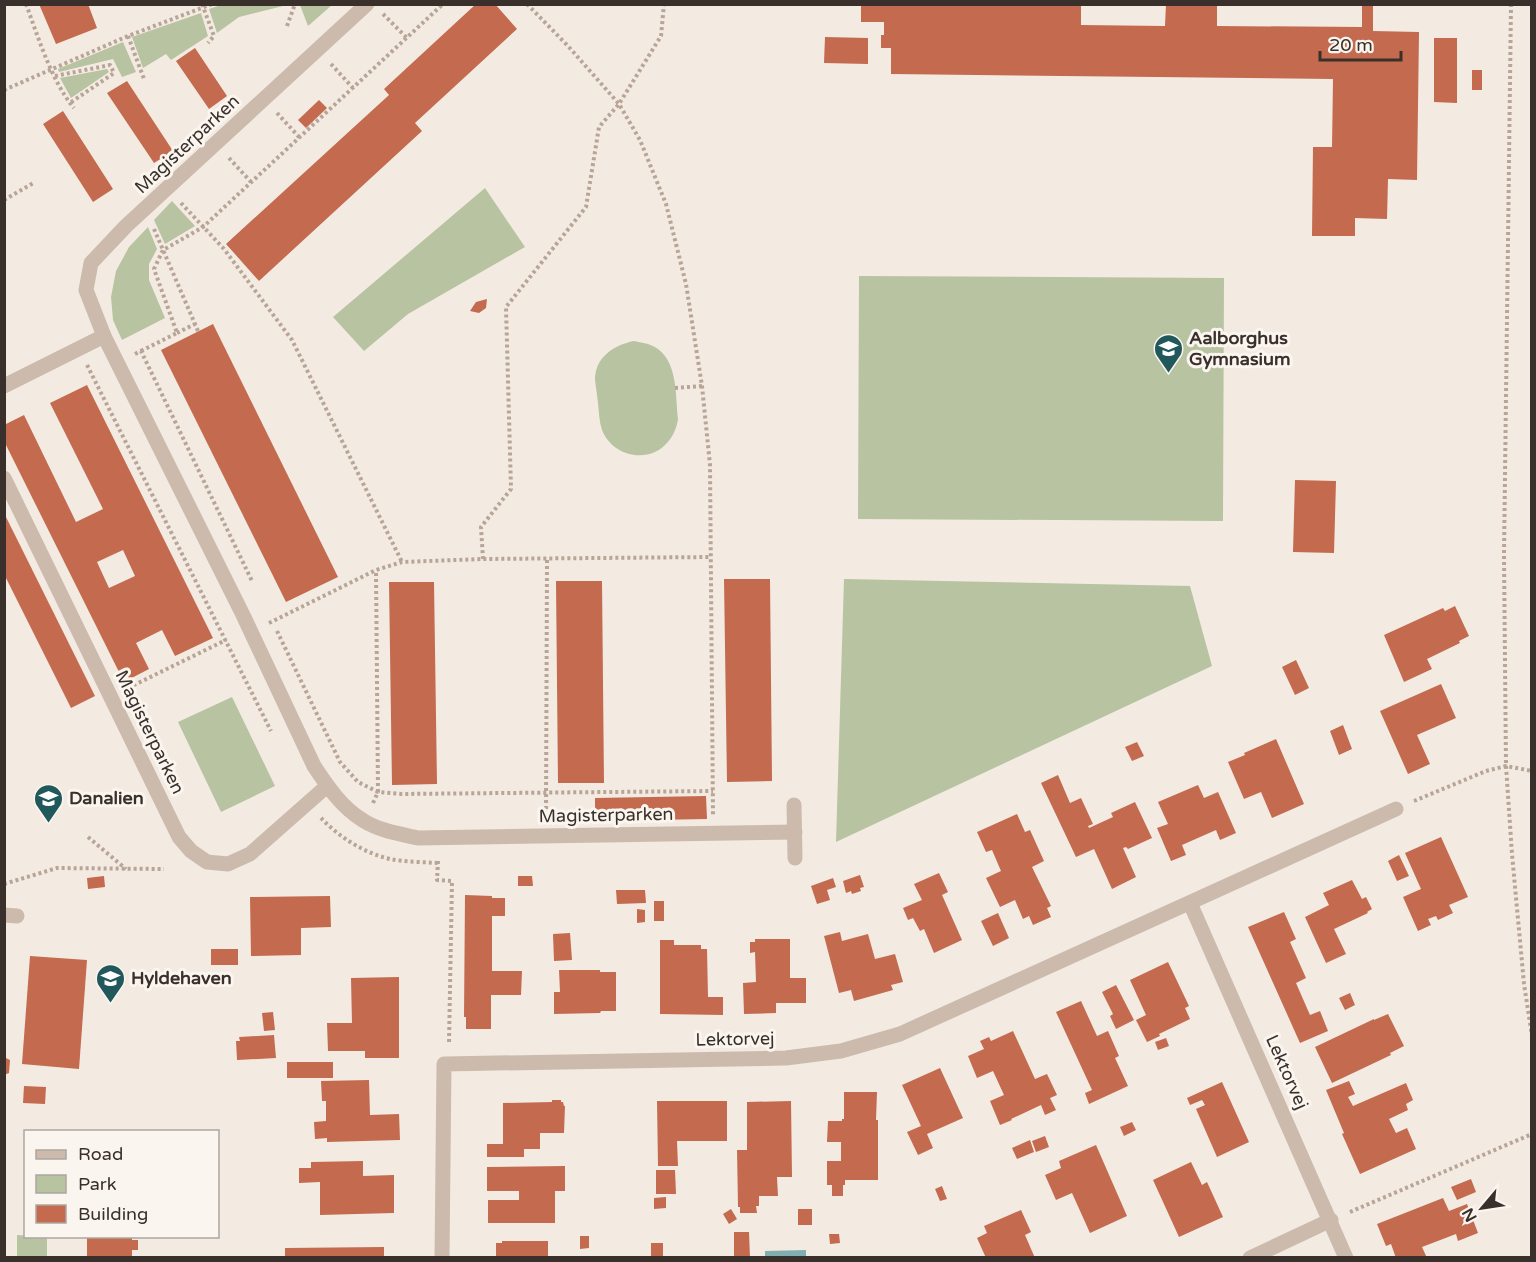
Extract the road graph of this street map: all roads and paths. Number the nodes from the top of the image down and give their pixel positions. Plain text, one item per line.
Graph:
1 (26, 4) edge
2 (213, 4) edge
3 (295, 4) edge
4 (367, 4) edge
5 (443, 4) edge
6 (527, 4) edge
7 (664, 4) edge
8 (1511, 4) edge
9 (203, 6) edge
10 (287, 26) dead end
11 (395, 26) dead end
12 (128, 36) junction
13 (407, 38) junction
14 (208, 43) dead end
15 (51, 69) junction
16 (55, 76) junction
17 (344, 78) dead end
18 (144, 79) dead end
19 (354, 88) junction
20 (4, 90) edge
21 (70, 103) junction
22 (619, 104) junction
23 (74, 108) dead end
24 (291, 129) dead end
25 (300, 138) junction
26 (243, 173) dead end
27 (35, 182) dead end
28 (251, 182) junction
29 (168, 189) junction
30 (4, 200) edge
31 (145, 209) junction
32 (203, 227) junction
33 (163, 250) junction
34 (196, 324) junction
35 (198, 331) dead end
36 (177, 333) junction
37 (104, 336) junction
38 (141, 351) junction
39 (117, 363) junction
40 (4, 386) edge
41 (702, 386) junction
42 (675, 388) dead end
43 (4, 478) edge
44 (711, 557) junction
45 (483, 558) junction
46 (547, 558) junction
47 (402, 562) junction
48 (376, 570) junction
49 (257, 590) dead end
50 (272, 622) junction
51 (249, 629) junction
52 (112, 696) junction
53 (1506, 766) junction
54 (1532, 771) edge
55 (327, 786) junction
56 (713, 791) junction
57 (378, 792) junction
58 (546, 793) junction
59 (794, 805) dead end
60 (1396, 809) joint
61 (365, 822) junction
62 (795, 832) junction
63 (713, 833) junction
64 (546, 836) junction
65 (88, 837) dead end
66 (439, 837) junction
67 (795, 858) dead end
68 (126, 868) junction
69 (164, 869) dead end
70 (4, 884) edge
71 (1190, 903) junction
72 (1532, 1036) edge
73 (444, 1064) junction
74 (1532, 1134) edge
75 (1331, 1220) junction
76 (442, 1257) edge
77 (1250, 1257) edge
78 (1346, 1257) edge

1 - 15 path
2 - 9 path
3 - 10 path
4 - 29 street, Magisterparken
5 - 13 path
6 - 22 path
7 - 22 path
8 - 53 path
9 - 12 path
9 - 14 path
11 - 13 path
12 - 15 path
12 - 18 path
13 - 19 path
15 - 16 path
15 - 20 path
16 - 21 path
16 - 21 path
17 - 19 path
19 - 25 path
21 - 23 path
22 - 41 path
22 - 45 path
24 - 25 path
25 - 28 path
26 - 28 path
27 - 30 path
28 - 32 path
29 - 31 street, Magisterparken
29 - 32 path
31 - 33 path
31 - 37 street, Magisterparken
32 - 33 path
32 - 47 path
33 - 34 path
33 - 36 path
34 - 35 path
34 - 36 path
36 - 38 path
37 - 39 street, Magisterparken
37 - 40 street
38 - 39 path
38 - 49 path
39 - 51 street, Magisterparken
41 - 42 path
41 - 44 path
43 - 52 street, Magisterparken
44 - 46 path
44 - 56 path
45 - 46 path
45 - 47 path
46 - 58 path
47 - 48 path
48 - 50 path
48 - 57 path
50 - 51 path
50 - 57 path
51 - 52 path
51 - 55 street, Magisterparken
52 - 55 street, Magisterparken
53 - 54 path
53 - 60 path
53 - 72 path
55 - 61 street, Magisterparken
56 - 58 path
56 - 63 path
57 - 58 path
57 - 61 path
58 - 64 path
59 - 62 street
60 - 71 street, Lektorvej
61 - 66 street, Magisterparken
62 - 63 street, Magisterparken
62 - 67 street
63 - 64 street, Magisterparken
64 - 66 street, Magisterparken
65 - 68 path
66 - 73 path
68 - 69 path
68 - 70 path
71 - 73 street, Lektorvej
71 - 75 street, Lektorvej
73 - 76 street
74 - 75 path
75 - 77 street
75 - 78 street, Lektorvej

